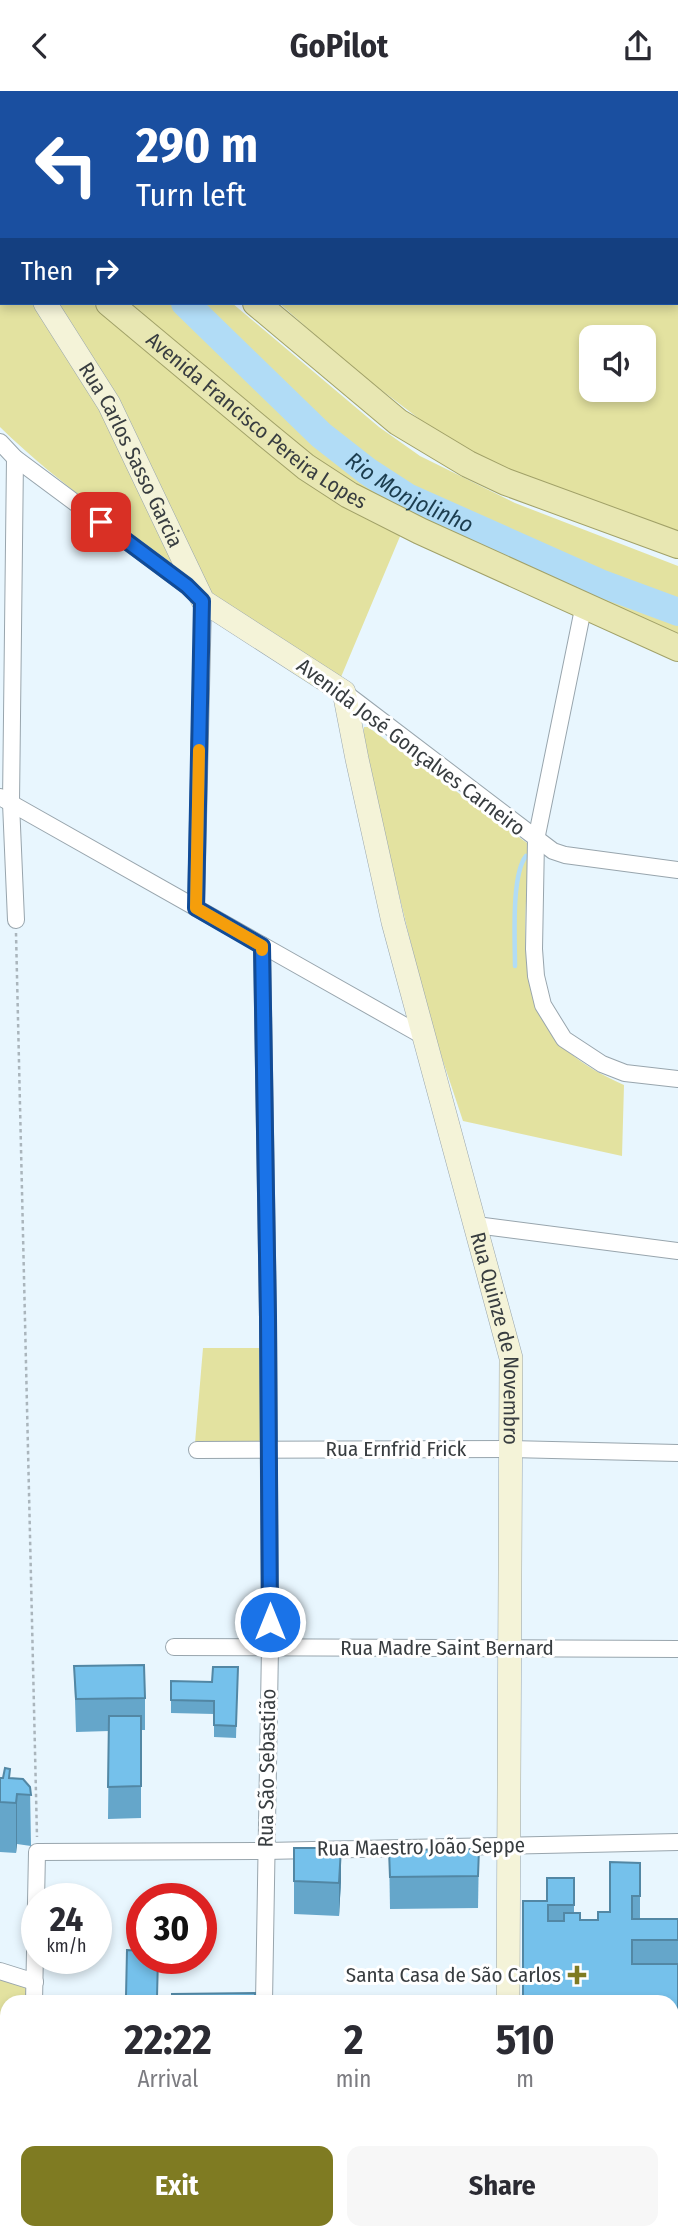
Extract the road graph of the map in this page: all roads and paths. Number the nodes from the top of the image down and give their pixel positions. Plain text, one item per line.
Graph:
1 (46, 305) edge
2 (111, 305) edge
3 (258, 305) edge
4 (0, 442) edge
5 (15, 458) junction
6 (678, 545) edge
7 (202, 601) junction
8 (584, 604) junction
9 (678, 648) edge
10 (344, 692) junction
11 (6, 800) edge
12 (536, 840) junction
13 (678, 870) edge
14 (196, 908) junction
15 (16, 920) joint
16 (262, 946) junction
17 (423, 1036) junction
18 (678, 1079) edge
19 (476, 1225) junction
20 (678, 1251) edge
21 (268, 1448) junction
22 (510, 1449) junction
23 (197, 1450) dead end
24 (678, 1454) edge
25 (174, 1647) dead end
26 (270, 1647) junction
27 (510, 1649) junction
28 (678, 1649) edge
29 (678, 1842) edge
30 (508, 1845) junction
31 (265, 1850) junction
32 (37, 1851) junction
33 (0, 1971) edge
34 (34, 1982) junction
35 (34, 1995) edge
36 (264, 1995) edge
37 (508, 1995) edge

1 - 7 main road, Rua Carlos Sasso Garcia
2 - 8 main road, Avenida Francisco Pereira Lopes
3 - 6 main road
4 - 5 street, Avenida José Gonçalves Carneiro
5 - 7 street, Avenida José Gonçalves Carneiro
5 - 11 street
7 - 10 main road, Avenida José Gonçalves Carneiro
7 - 14 street, Rua Carlos Sasso Garcia
8 - 9 main road, Avenida Francisco Pereira Lopes
8 - 12 street
10 - 12 street, Avenida José Gonçalves Carneiro
10 - 17 main road, Rua Quinze de Novembro
11 - 14 street
11 - 15 street
12 - 13 street, Avenida José Gonçalves Carneiro
12 - 18 street
14 - 16 street
15 - 32 path
16 - 17 street
16 - 21 street, Rua São Sebastião
17 - 19 main road, Rua Quinze de Novembro
19 - 20 street
19 - 22 main road, Rua Quinze de Novembro
21 - 22 street, Rua Ernfrid Frick
21 - 23 street, Rua Ernfrid Frick
21 - 26 street, Rua São Sebastião
22 - 24 street, Rua Ernfrid Frick
22 - 27 main road, Rua Quinze de Novembro
25 - 26 street, Rua Madre Saint Bernard
26 - 27 street, Rua Madre Saint Bernard
26 - 31 street, Rua São Sebastião
27 - 28 street, Rua Madre Saint Bernard
27 - 30 main road, Rua Quinze de Novembro
29 - 30 street, Rua Maestro João Seppe
30 - 31 street, Rua Maestro João Seppe
30 - 37 main road, Rua Quinze de Novembro
31 - 32 street, Rua Maestro João Seppe
31 - 36 street, Rua São Sebastião
32 - 34 street
33 - 34 street
34 - 35 street

